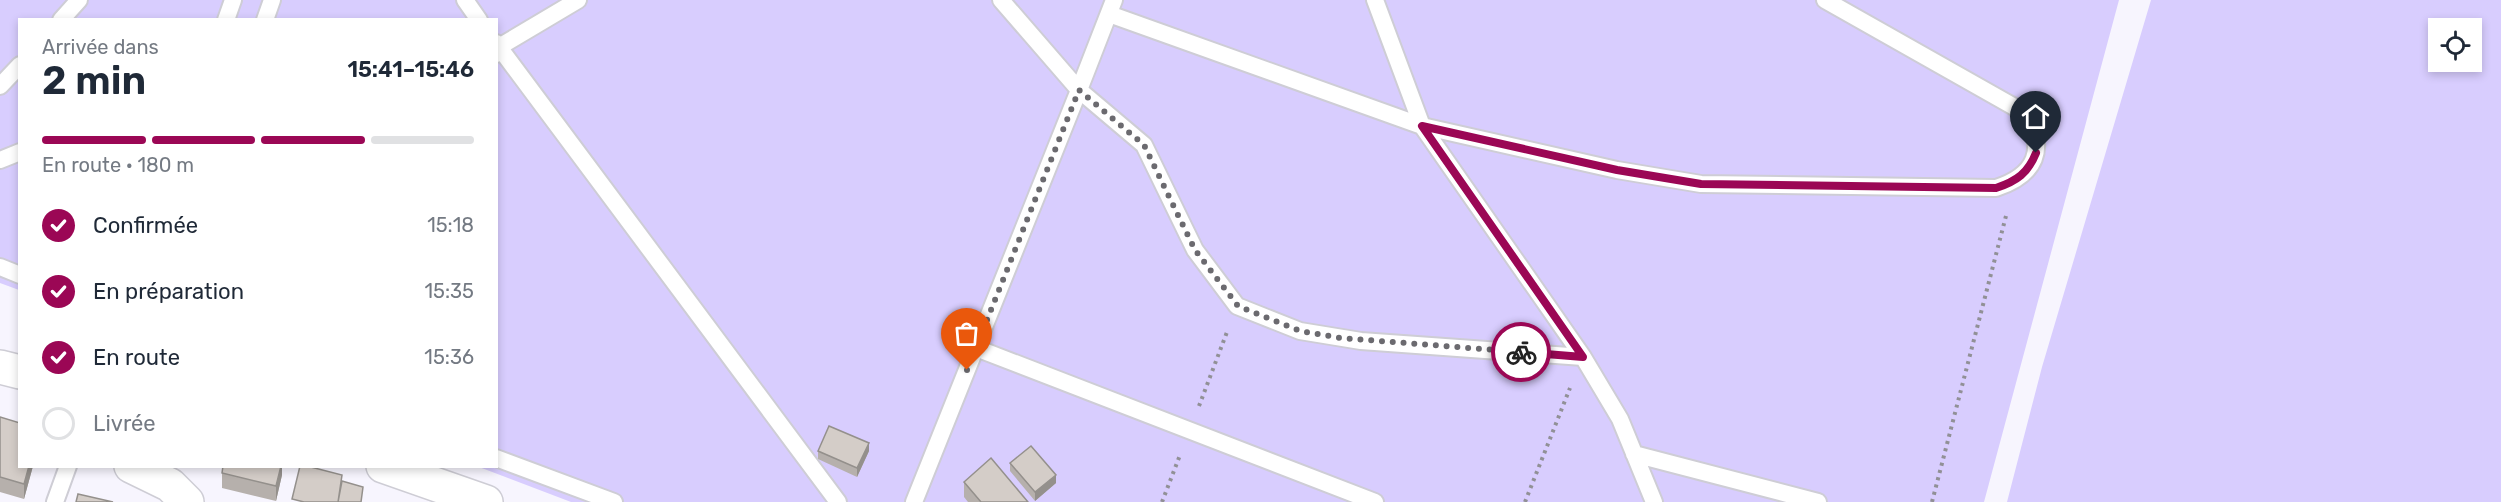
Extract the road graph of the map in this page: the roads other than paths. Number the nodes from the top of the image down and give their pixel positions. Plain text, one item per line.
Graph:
1 (79, 0) edge
2 (233, 0) edge
3 (272, 0) edge
4 (465, 0) edge
5 (578, 0) edge
6 (1001, 0) edge
7 (1375, 0) edge
8 (1825, 0) edge
9 (1111, 7) edge
10 (63, 18) edge
11 (227, 18) edge
12 (266, 18) edge
13 (478, 18) edge
14 (498, 47) edge
15 (498, 49) edge
16 (18, 66) edge
17 (0, 86) edge
18 (1079, 90) junction
19 (1422, 126) junction
20 (18, 153) edge
21 (0, 160) edge
22 (0, 267) edge
23 (18, 274) edge
24 (976, 348) junction
25 (1583, 357) junction
26 (0, 367) edge
27 (18, 372) edge
28 (1634, 454) junction
29 (498, 459) edge
30 (67, 468) edge
31 (136, 468) edge
32 (389, 468) edge
33 (55, 502) edge
34 (187, 502) edge
35 (486, 502) edge
36 (614, 502) edge
37 (838, 502) edge
38 (914, 502) edge
39 (1375, 502) edge
40 (1654, 502) edge
41 (1818, 502) edge

1 - 10 lane
2 - 11 lane
3 - 12 lane
4 - 13 lane
5 - 14 lane
6 - 18 lane
7 - 19 lane
8 - 19 lane
9 - 18 lane
9 - 19 lane
15 - 37 lane
16 - 17 lane
18 - 24 lane
18 - 25 lane
19 - 25 lane
20 - 21 lane
22 - 23 lane
24 - 38 lane
24 - 39 lane
25 - 28 lane
26 - 27 street
28 - 40 lane
28 - 41 lane
29 - 36 lane
30 - 33 lane
31 - 34 street
32 - 35 street

